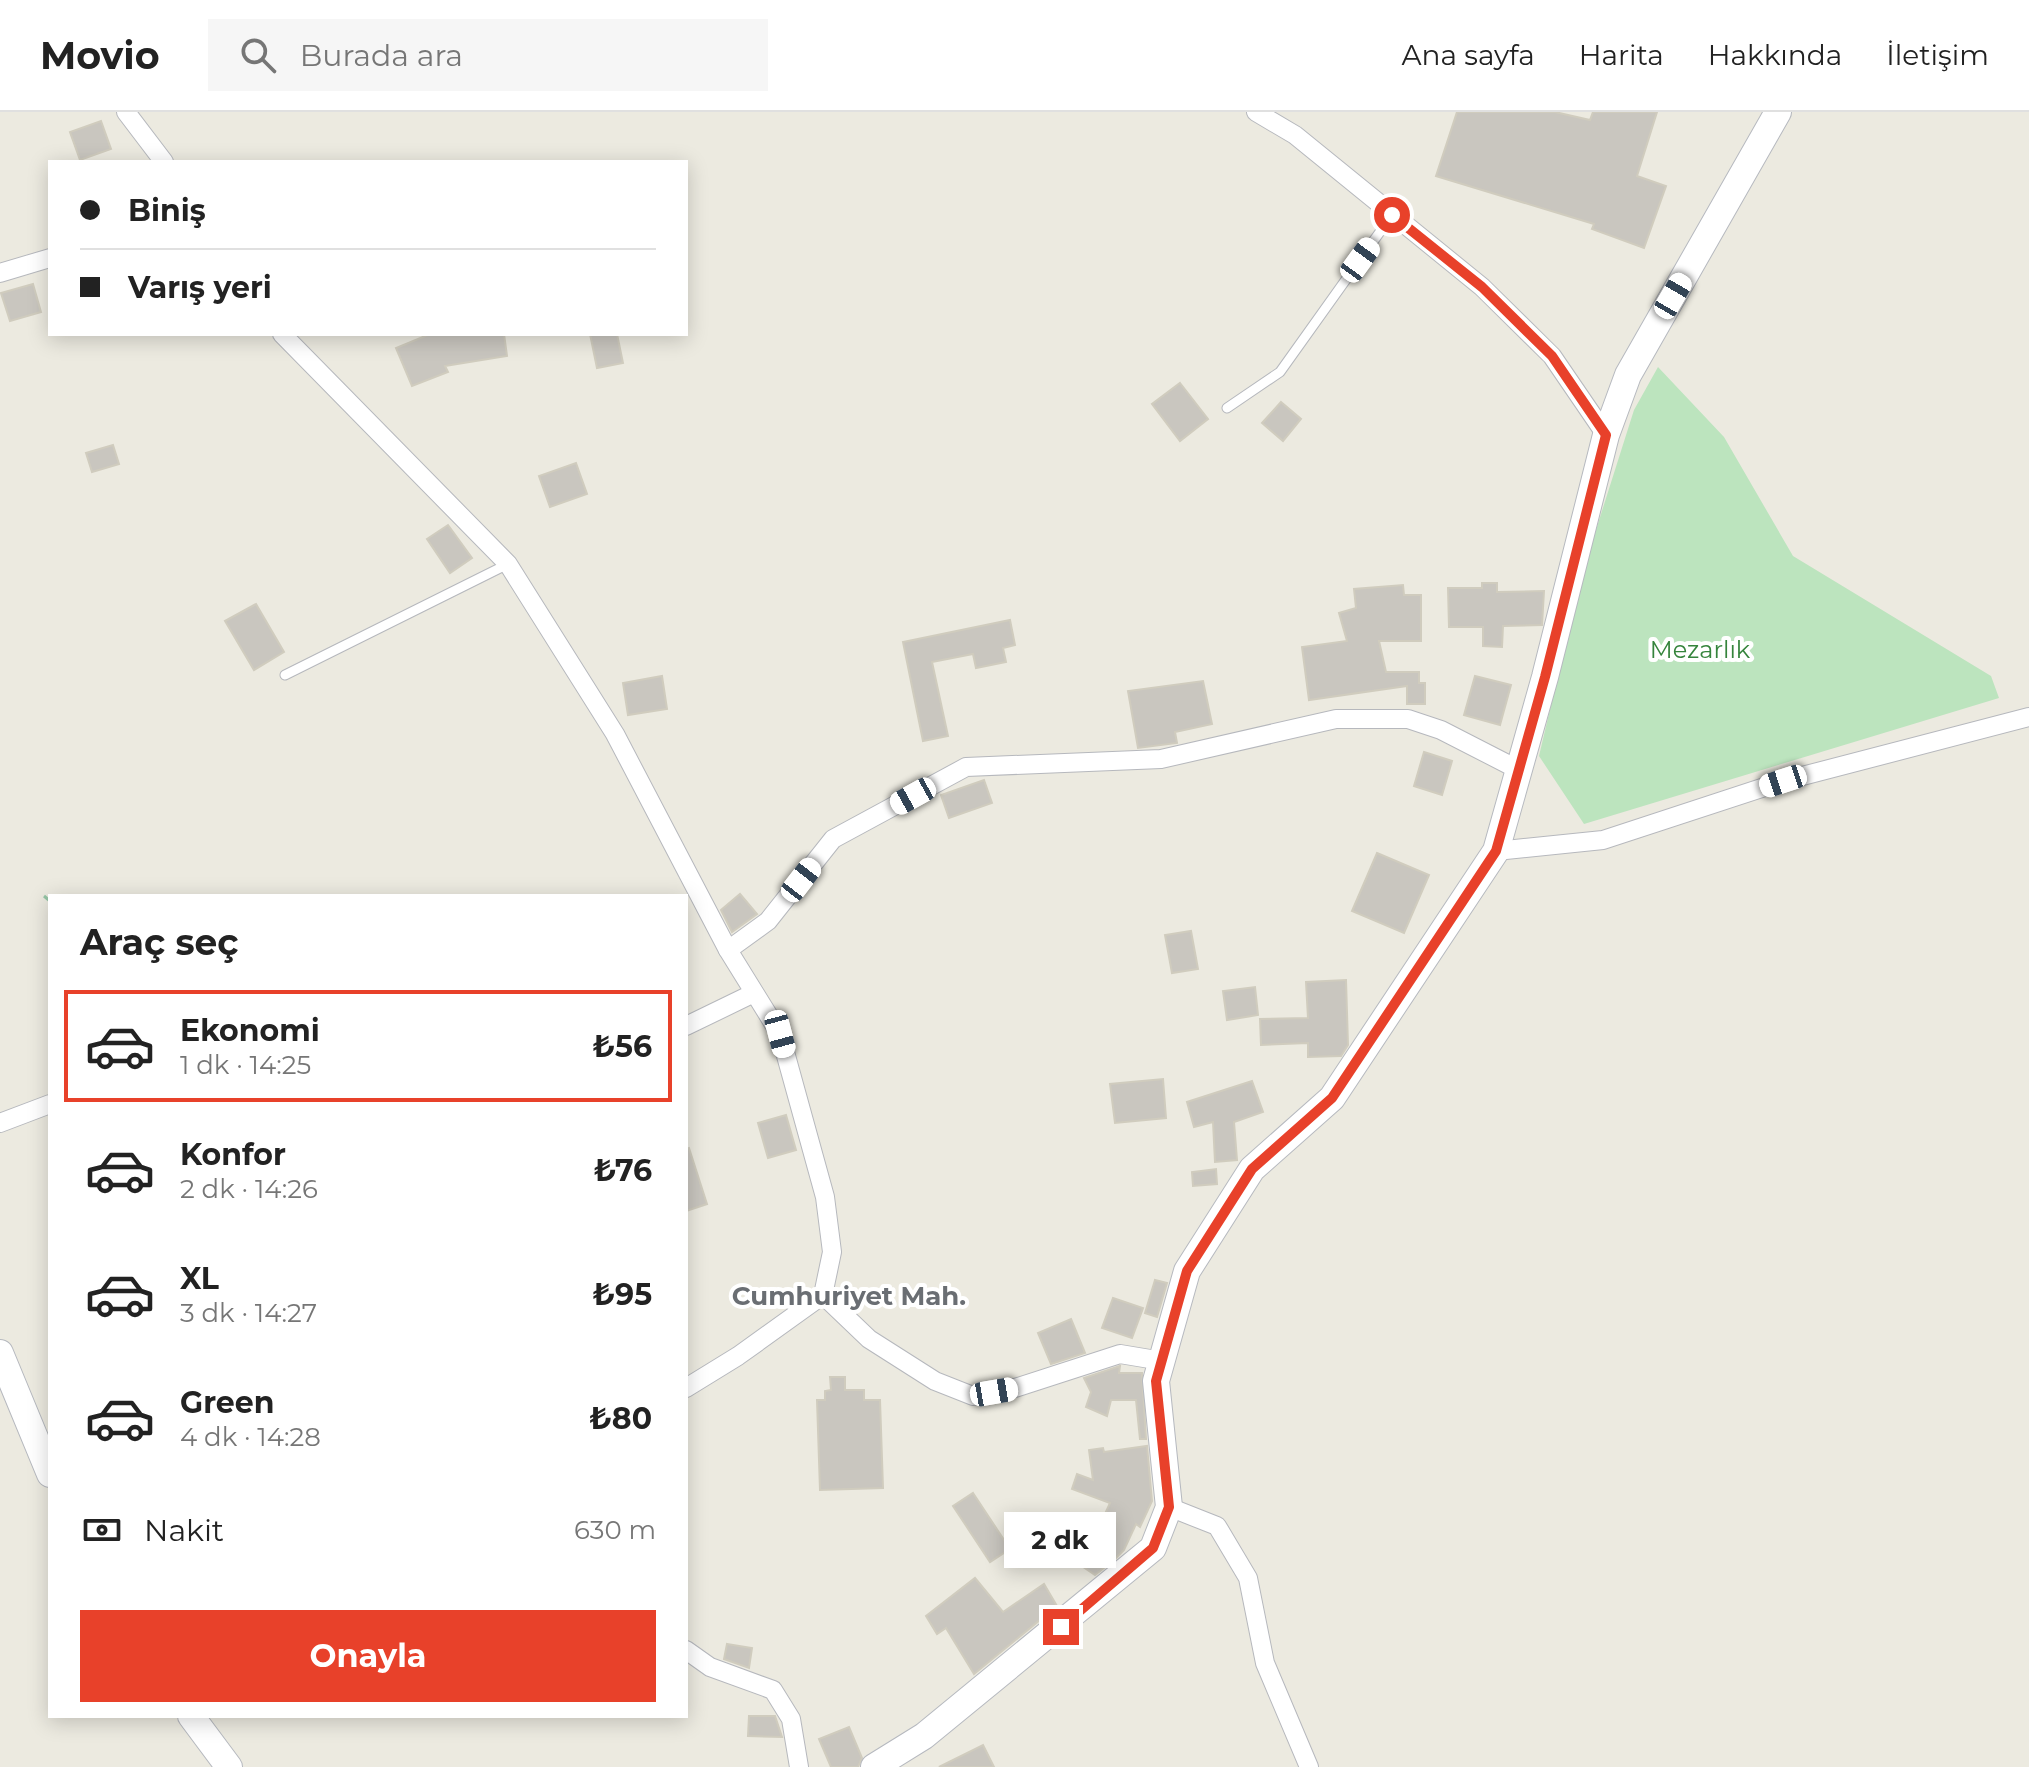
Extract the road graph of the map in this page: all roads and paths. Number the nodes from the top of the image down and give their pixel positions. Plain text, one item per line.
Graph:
1 (126, 112) edge
2 (1256, 112) edge
3 (1778, 112) edge
4 (162, 160) edge
5 (1392, 215) junction
6 (48, 259) edge
7 (0, 273) edge
8 (284, 336) edge
9 (1227, 408) dead end
10 (1606, 435) junction
11 (508, 564) junction
12 (285, 675) dead end
13 (2029, 717) edge
14 (1519, 770) junction
15 (1496, 851) junction
16 (44, 896) dead end
17 (48, 899) edge
18 (728, 950) junction
19 (754, 993) junction
20 (688, 1025) edge
21 (48, 1105) edge
22 (0, 1123) edge
23 (823, 1295) junction
24 (0, 1353) edge
25 (1162, 1361) junction
26 (688, 1387) edge
27 (48, 1469) edge
28 (1169, 1507) junction
29 (688, 1651) edge
30 (192, 1718) edge
31 (229, 1767) edge
32 (799, 1767) edge
33 (874, 1767) edge
34 (1309, 1767) edge

1 - 4 street
2 - 5 street
3 - 10 street
5 - 9 lane
5 - 10 street
6 - 7 street
8 - 11 street
10 - 14 street
11 - 12 lane
11 - 18 street
13 - 15 street
14 - 15 street
14 - 18 street
15 - 25 street
16 - 17 path
18 - 19 street
19 - 20 street
19 - 23 street
21 - 22 street
23 - 25 street
23 - 26 street
24 - 27 street
25 - 28 street
28 - 33 street
28 - 34 street
29 - 32 street
30 - 31 street

